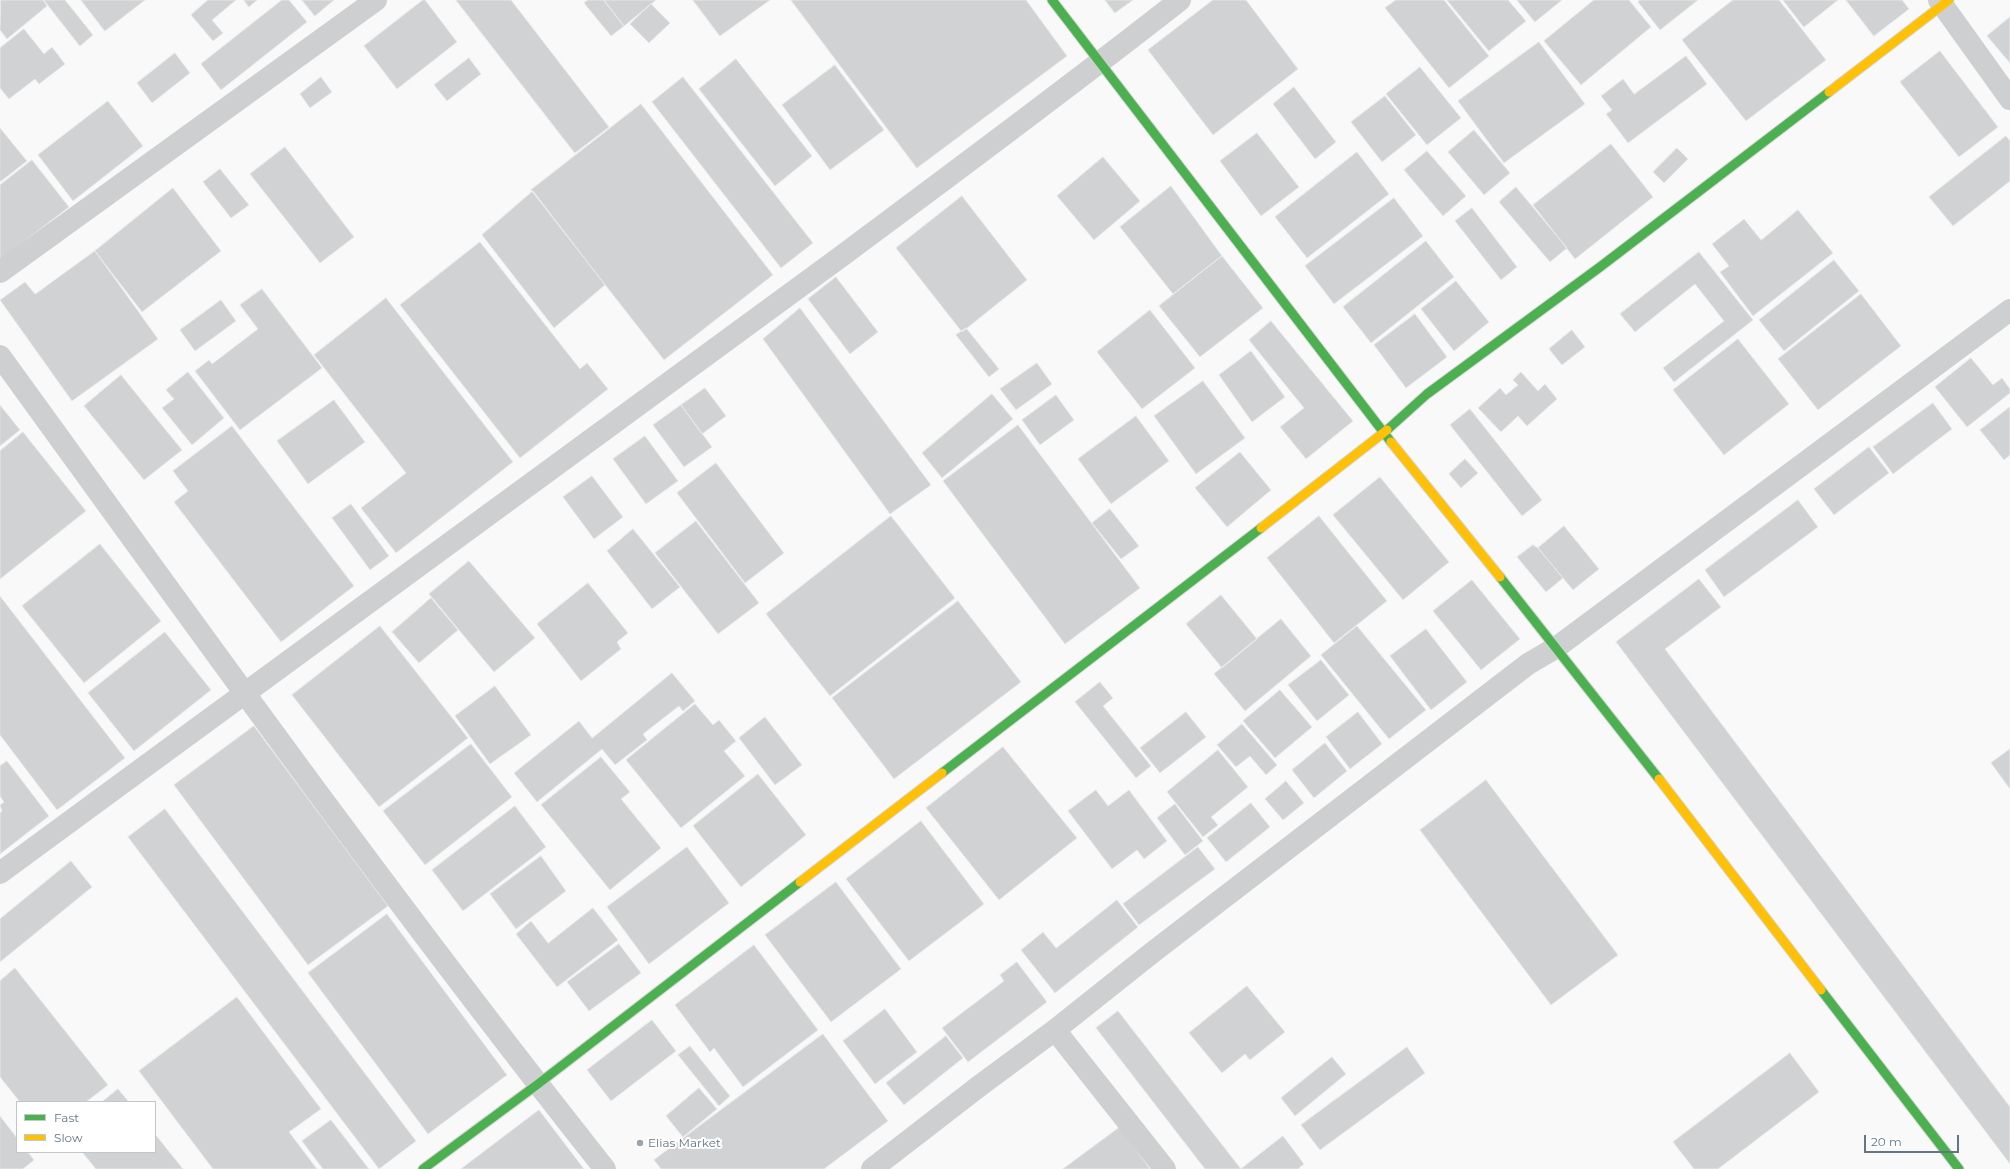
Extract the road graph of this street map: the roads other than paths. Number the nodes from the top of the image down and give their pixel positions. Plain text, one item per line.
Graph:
1 (376, 0) edge
2 (1052, 0) edge
3 (1180, 0) edge
4 (1944, 1) edge
5 (1101, 63) junction
6 (2010, 99) edge
7 (0, 272) edge
8 (2010, 310) edge
9 (0, 356) edge
10 (1384, 433) junction
11 (1557, 647) junction
12 (244, 693) junction
13 (0, 873) edge
14 (1055, 1030) junction
15 (538, 1084) junction
16 (423, 1169) edge
17 (605, 1169) edge
18 (872, 1169) edge
19 (1165, 1169) edge
20 (1959, 1169) edge

1 - 7 street
2 - 5 street
3 - 5 street
4 - 6 street
4 - 10 street
5 - 10 street
5 - 12 street
8 - 11 street
9 - 12 street
10 - 11 street
10 - 15 street
11 - 14 street
11 - 20 street
12 - 13 street
12 - 15 street
14 - 18 street
14 - 19 street
15 - 16 street
15 - 17 street

